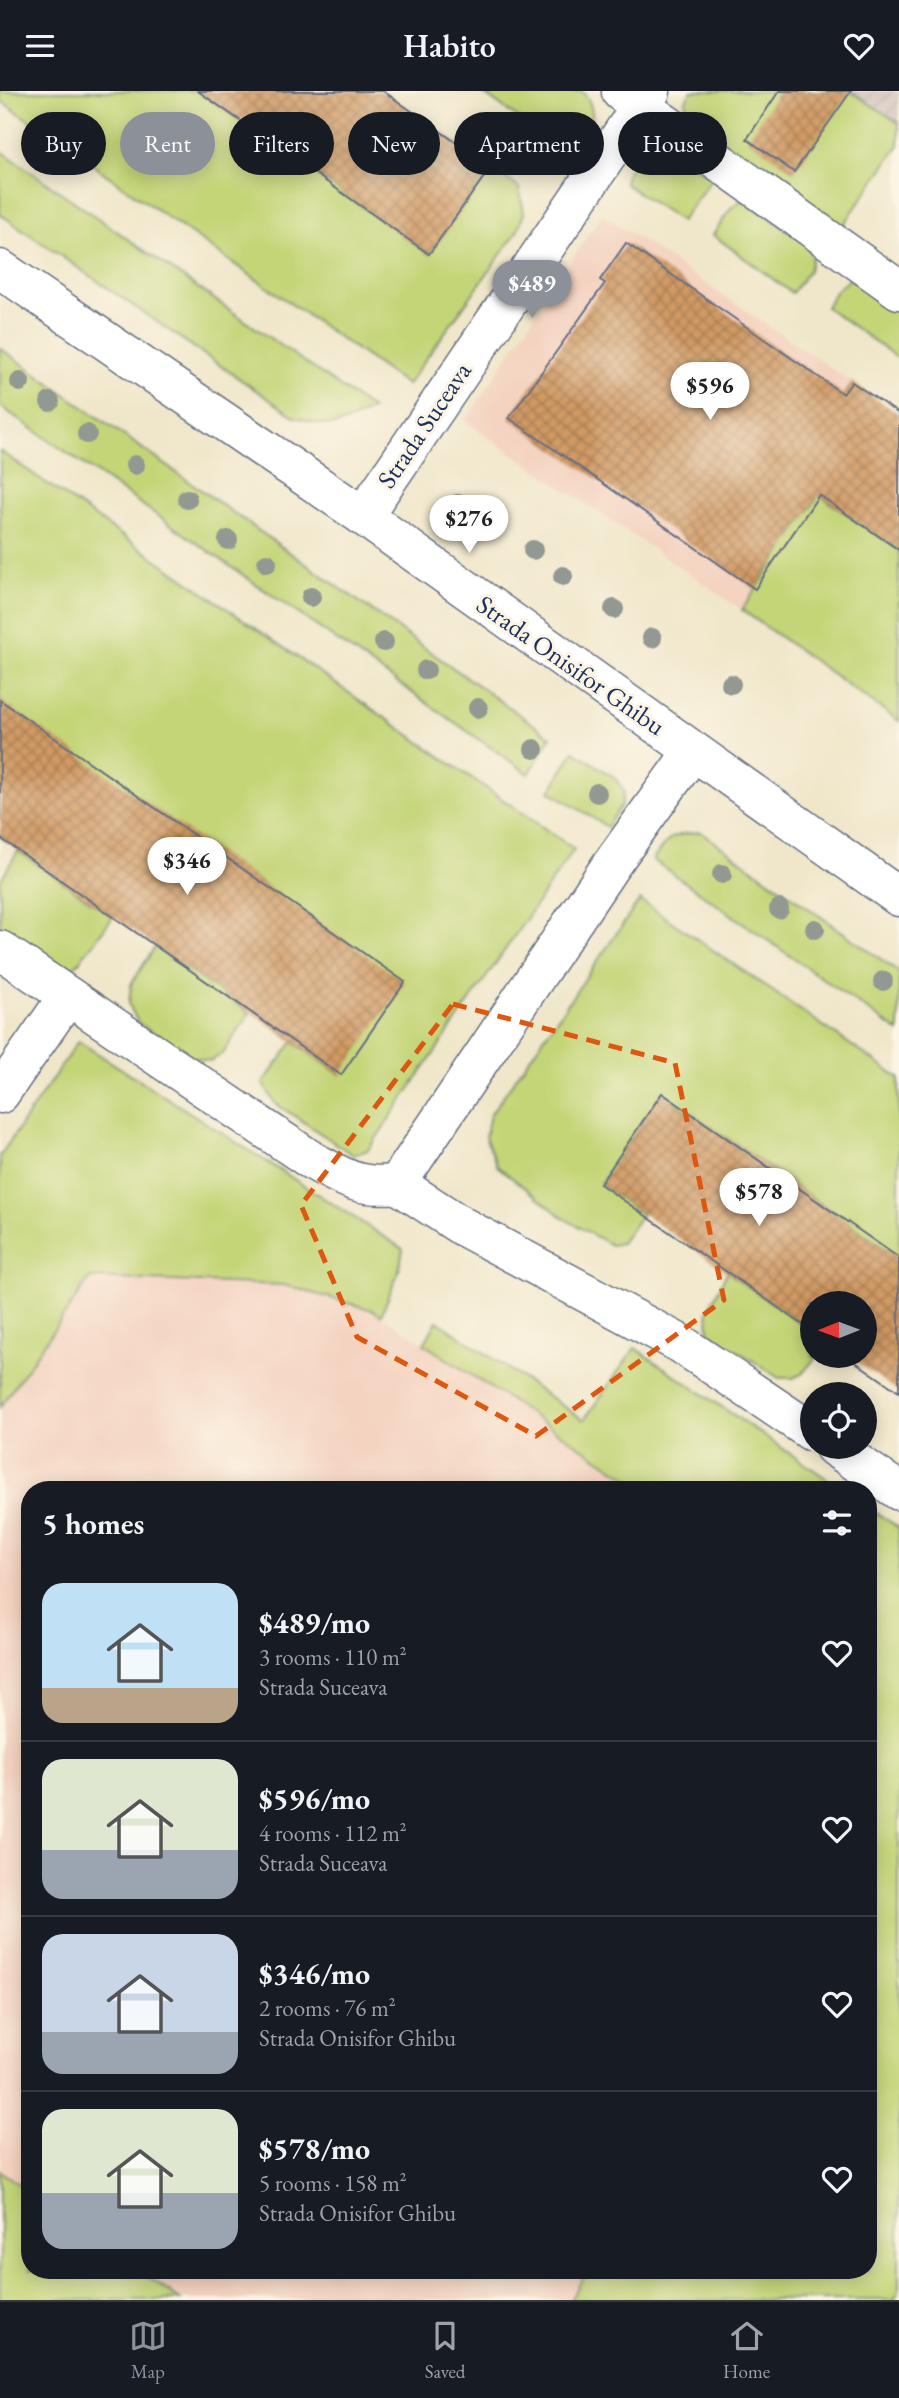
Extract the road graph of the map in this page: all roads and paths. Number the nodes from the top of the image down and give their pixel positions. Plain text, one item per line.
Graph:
1 (637, 96) edge
2 (0, 269) edge
3 (899, 290) edge
4 (363, 516) junction
5 (692, 751) junction
6 (899, 897) edge
7 (0, 950) edge
8 (68, 996) junction
9 (0, 1094) edge
10 (397, 1184) junction
11 (800, 1424) edge
12 (852, 1459) edge
13 (899, 1491) edge

1 - 3 street
1 - 4 street, Strada Suceava
2 - 4 street, Strada Onisifor Ghibu
4 - 5 street, Strada Onisifor Ghibu
5 - 6 street, Strada Onisifor Ghibu
5 - 10 street
7 - 8 street
8 - 9 street
8 - 10 street
10 - 11 street
12 - 13 street

